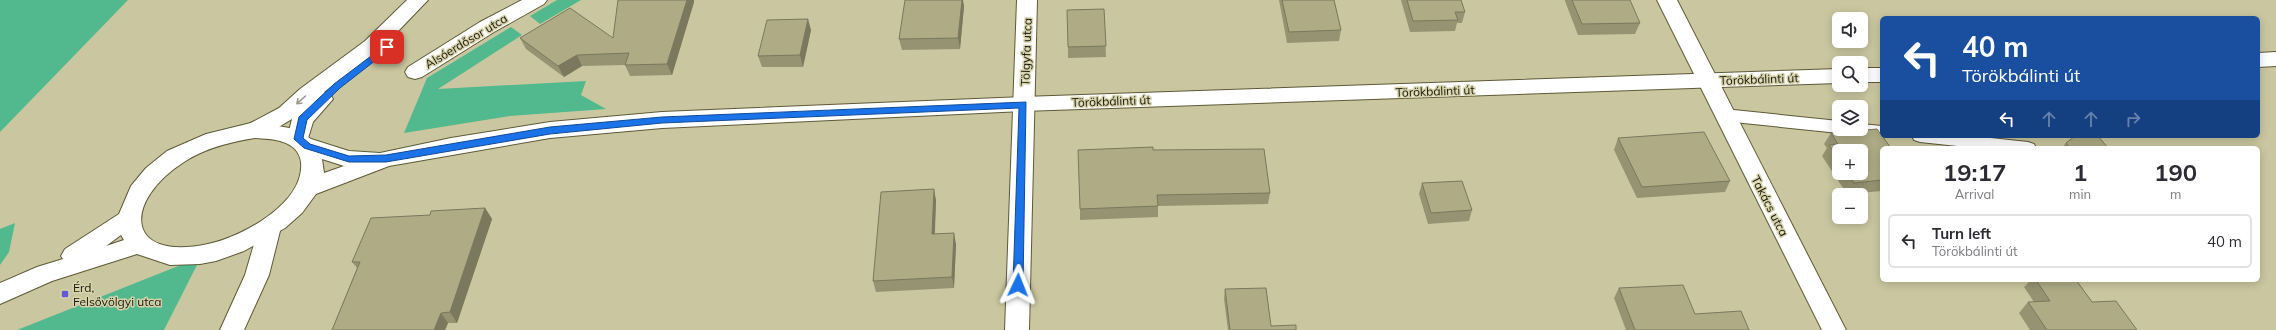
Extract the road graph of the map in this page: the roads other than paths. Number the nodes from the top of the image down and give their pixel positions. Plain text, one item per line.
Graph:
1 (537, 0) edge
2 (1027, 0) edge
3 (1667, 0) edge
4 (417, 1) edge
5 (2276, 59) edge
6 (2260, 60) edge
7 (415, 72) dead end
8 (1880, 74) edge
9 (1868, 75) edge
10 (1832, 76) edge
11 (1707, 82) junction
12 (1023, 104) junction
13 (1724, 114) junction
14 (1832, 126) edge
15 (255, 130) junction
16 (1868, 130) edge
17 (1880, 132) edge
18 (1938, 138) edge
19 (303, 143) junction
20 (2010, 146) edge
21 (386, 159) junction
22 (308, 188) junction
23 (128, 219) junction
24 (270, 227) junction
25 (138, 245) junction
26 (230, 247) junction
27 (45, 274) junction
28 (257, 275) junction
29 (0, 294) edge
30 (232, 330) edge
31 (1017, 330) edge
32 (1834, 330) edge

1 - 7 main road, Alsóerdősor utca
2 - 12 main road, Tölgyfa utca
3 - 11 main road, Takács utca
4 -> 15 main road
4 - 19 main road
5 - 6 main road
8 - 9 main road
10 - 11 main road, Törökbálinti út
11 - 12 main road, Törökbálinti út
11 - 13 main road, Takács utca
12 - 21 main road, Törökbálinti út
12 - 31 main road, Tölgyfa utca
13 - 14 lane
13 - 32 main road, Takács utca
15 - 19 main road, Törökbálinti út
15 - 23 main road
16 - 17 lane
18 - 20 lane
19 - 21 main road, Törökbálinti út
19 - 22 main road
21 - 22 main road, Törökbálinti út
22 - 24 main road
23 - 25 main road
23 - 27 main road
24 - 26 main road
24 - 28 main road
25 - 26 main road
25 - 27 main road
26 - 28 main road
27 - 29 main road
28 - 30 main road

